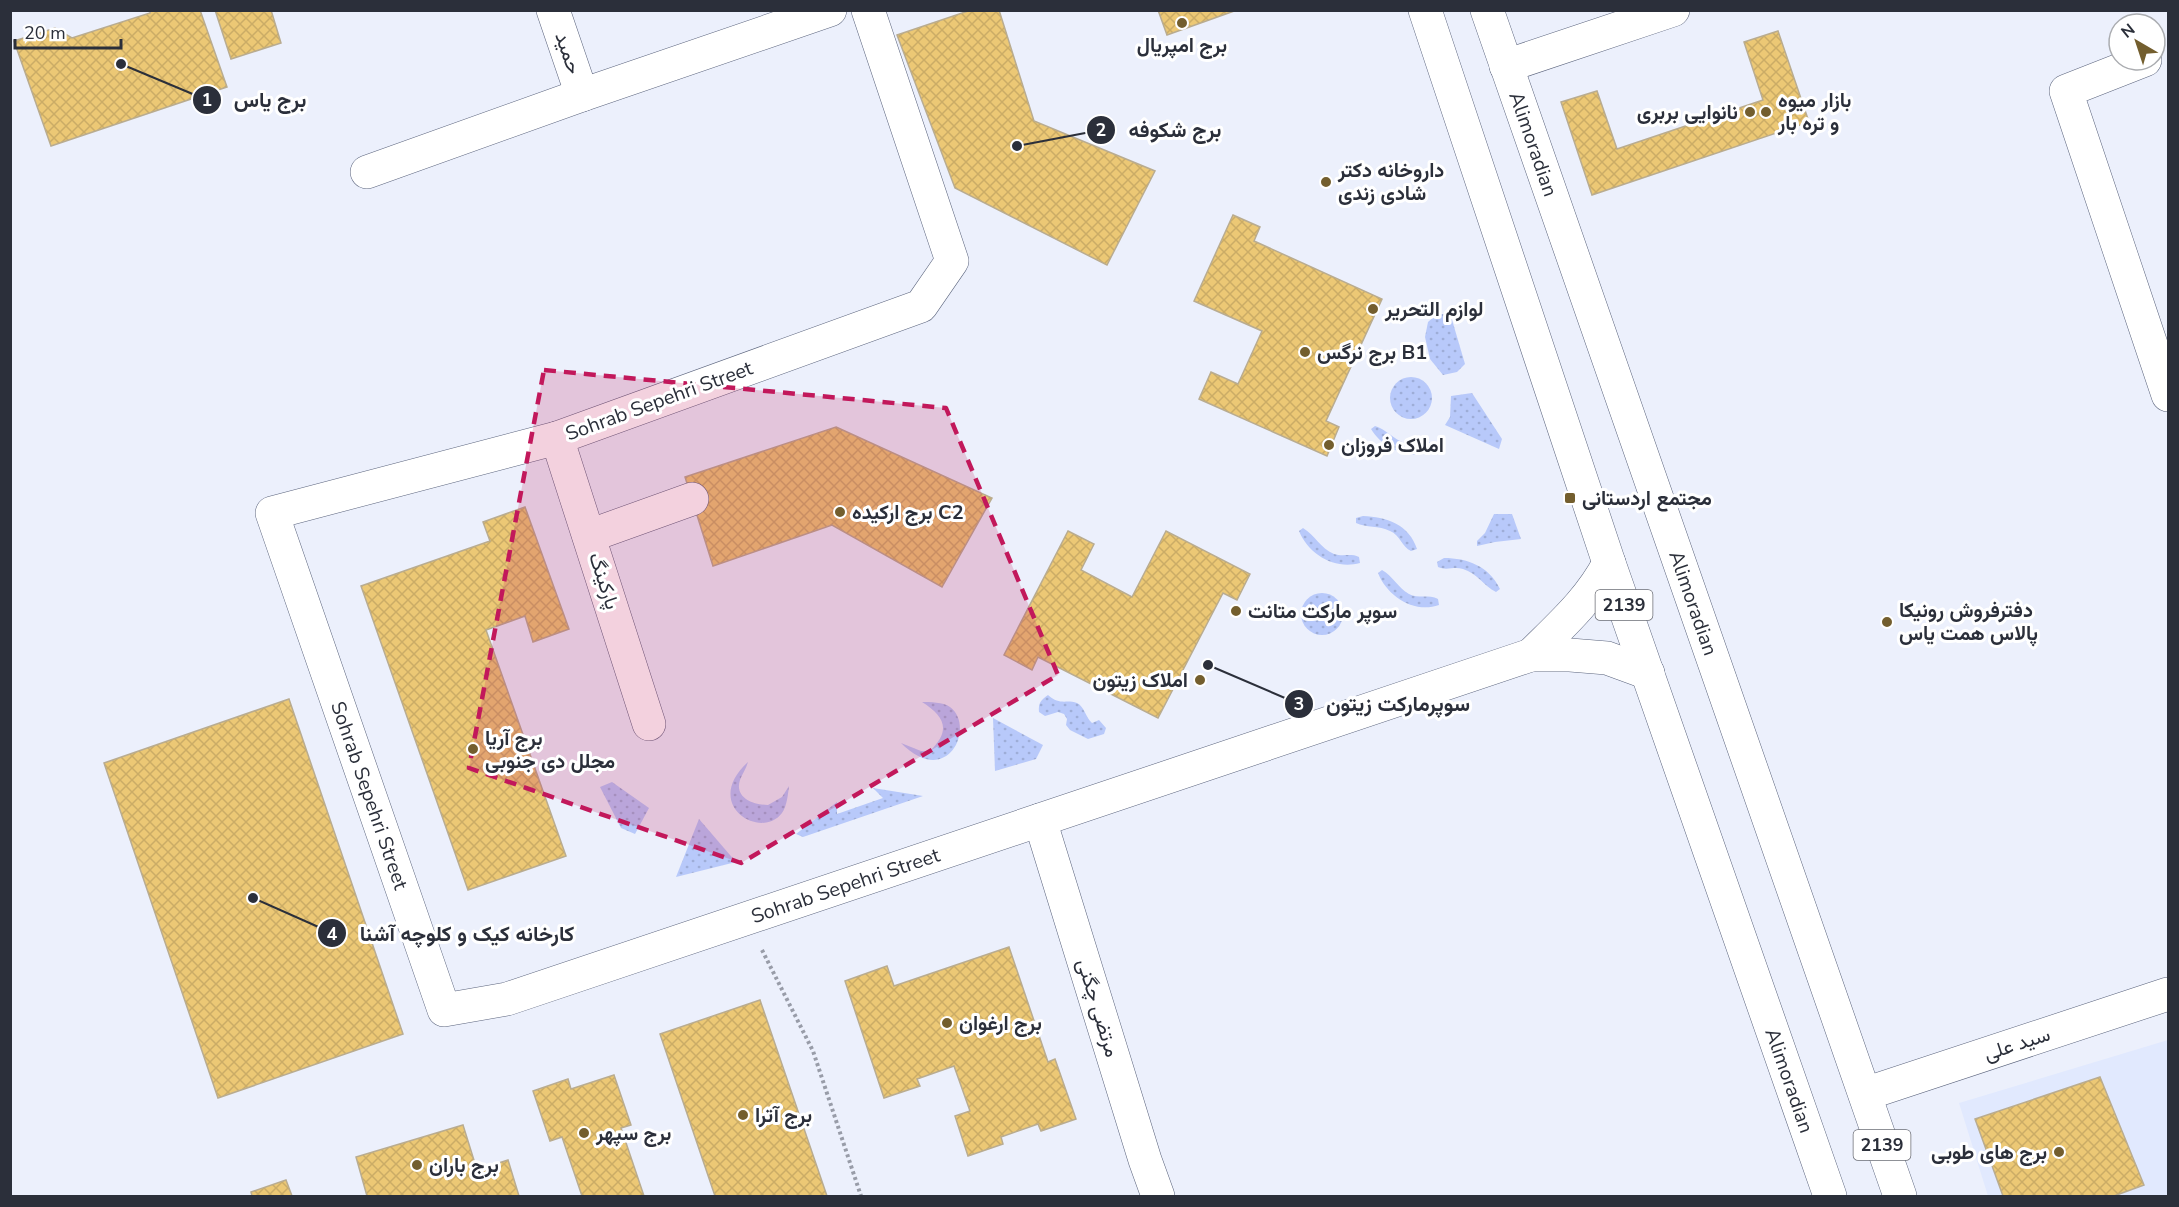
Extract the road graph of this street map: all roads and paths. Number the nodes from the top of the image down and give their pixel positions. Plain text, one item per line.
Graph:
1 (553, 10) edge
2 (830, 10) edge
3 (868, 10) edge
4 (1425, 10) edge
5 (1487, 10) edge
6 (1673, 10) edge
7 (1506, 66) junction
8 (2115, 72) edge
9 (582, 95) junction
10 (367, 172) dead end
11 (2169, 395) edge
12 (557, 438) junction
13 (692, 499) dead end
14 (589, 536) junction
15 (1609, 563) junction
16 (1531, 655) junction
17 (1648, 673) junction
18 (649, 724) dead end
19 (1040, 820) junction
20 (745, 918) junction
21 (2169, 994) edge
22 (1865, 1094) junction
23 (861, 1197) edge
24 (1158, 1197) edge
25 (1830, 1197) edge
26 (1900, 1197) edge

1 - 9 street, حمید
2 - 9 street
3 - 12 street, Sohrab Sepehri Street
4 - 15 street, Alimoradian / 2139
5 - 7 street, Alimoradian / 2139
6 - 7 street
7 - 22 street, Alimoradian / 2139
8 - 11 street
9 - 10 street
12 - 14 street, پارکینگ
12 - 20 street, Sohrab Sepehri Street
13 - 14 street
14 - 18 street, پارکینگ
15 - 16 street, Sohrab Sepehri Street
15 - 17 street, Alimoradian / 2139
16 - 17 street, Sohrab Sepehri Street
16 - 19 street, Sohrab Sepehri Street
17 - 25 street, Alimoradian / 2139
19 - 20 street, Sohrab Sepehri Street
19 - 24 street, مرتضی چگنی
20 - 23 path
21 - 22 street, سید علی
22 - 26 street, Alimoradian / 2139

